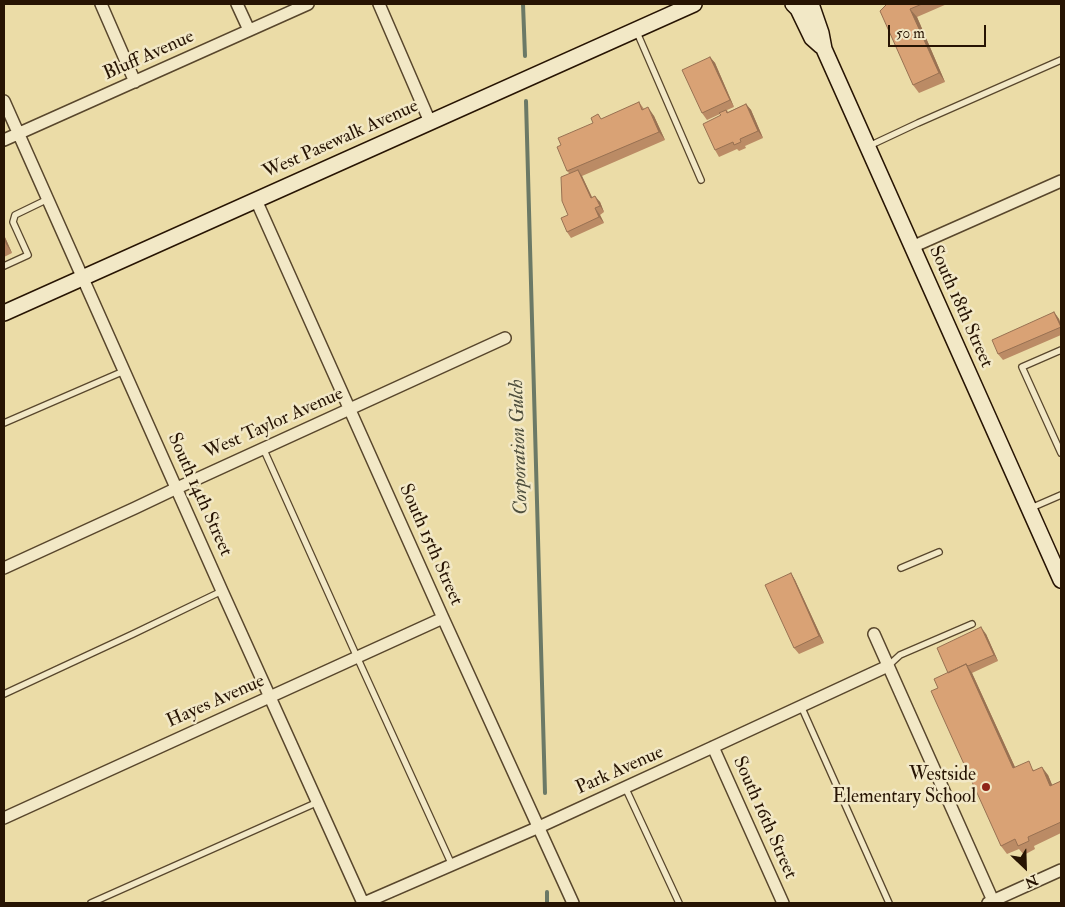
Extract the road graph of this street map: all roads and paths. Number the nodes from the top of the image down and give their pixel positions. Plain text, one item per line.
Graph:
1 (101, 4) edge
2 (237, 4) edge
3 (308, 4) edge
4 (379, 4) edge
5 (694, 4) edge
6 (793, 4) edge
7 (811, 4) edge
8 (249, 30) junction
9 (636, 30) junction
10 (824, 49) junction
11 (1061, 60) edge
12 (135, 82) junction
13 (4, 101) edge
14 (430, 122) junction
15 (18, 133) junction
16 (4, 140) edge
17 (867, 147) junction
18 (700, 180) dead end
19 (1061, 182) edge
20 (48, 199) junction
21 (256, 200) junction
22 (912, 247) junction
23 (4, 266) edge
24 (83, 277) junction
25 (4, 313) edge
26 (505, 338) dead end
27 (1061, 351) edge
28 (124, 371) junction
29 (350, 409) junction
30 (4, 423) edge
31 (263, 448) junction
32 (1061, 453) edge
33 (176, 488) junction
34 (1061, 495) edge
35 (1029, 509) junction
36 (939, 552) dead end
37 (4, 568) edge
38 (901, 568) dead end
39 (1061, 580) edge
40 (222, 591) junction
41 (443, 618) junction
42 (972, 624) dead end
43 (874, 634) dead end
44 (357, 657) junction
45 (888, 666) junction
46 (4, 694) edge
47 (270, 697) junction
48 (801, 706) junction
49 (713, 747) junction
50 (625, 788) junction
51 (318, 802) junction
52 (5, 815) edge
53 (539, 827) junction
54 (452, 865) junction
55 (1061, 870) edge
56 (992, 902) edge
57 (91, 903) edge
58 (364, 903) edge
59 (573, 903) edge
60 (679, 903) edge
61 (783, 903) edge
62 (889, 903) edge

1 - 12 street
2 - 8 street
3 - 8 street, Bluff Avenue
4 - 14 street
5 - 9 street, West Pasewalk Avenue
6 - 10 street, South 18th Street
7 - 10 street, South 18th Street
8 - 12 street, Bluff Avenue
9 - 14 street, West Pasewalk Avenue
9 - 18 lane
10 - 17 street, South 18th Street
11 - 17 lane
12 - 15 street, Bluff Avenue
13 - 15 street, South 14th Street
14 - 21 street, West Pasewalk Avenue
15 - 16 street, Bluff Avenue
15 - 20 street, South 14th Street
17 - 22 street, South 18th Street
19 - 22 street
20 - 23 lane
20 - 24 street, South 14th Street
21 - 24 street, West Pasewalk Avenue
21 - 29 street, South 15th Street
22 - 35 street, South 18th Street
24 - 25 street, West Pasewalk Avenue
24 - 28 street, South 14th Street
26 - 29 street, West Taylor Avenue
27 - 32 lane
28 - 30 lane
28 - 33 street, South 14th Street
29 - 31 street, West Taylor Avenue
29 - 41 street, South 15th Street
31 - 33 street, West Taylor Avenue
31 - 44 lane
33 - 37 street, West Taylor Avenue
33 - 40 street, South 14th Street
34 - 35 lane
35 - 39 street, South 18th Street
36 - 38 lane
40 - 46 lane
40 - 47 street, South 14th Street
41 - 44 street, Hayes Avenue
41 - 53 street, South 15th Street
42 - 45 lane
43 - 45 street
44 - 47 street, Hayes Avenue
44 - 54 lane
45 - 48 street, Park Avenue
45 - 56 street
47 - 51 street, South 14th Street
47 - 52 street, Hayes Avenue
48 - 49 street, Park Avenue
48 - 62 lane
49 - 50 street, Park Avenue
49 - 61 street, South 16th Street
50 - 53 street, Park Avenue
50 - 60 lane
51 - 57 lane
51 - 58 street, South 14th Street
53 - 54 street, Park Avenue
53 - 59 street, South 15th Street
54 - 58 street, Park Avenue
55 - 56 street

